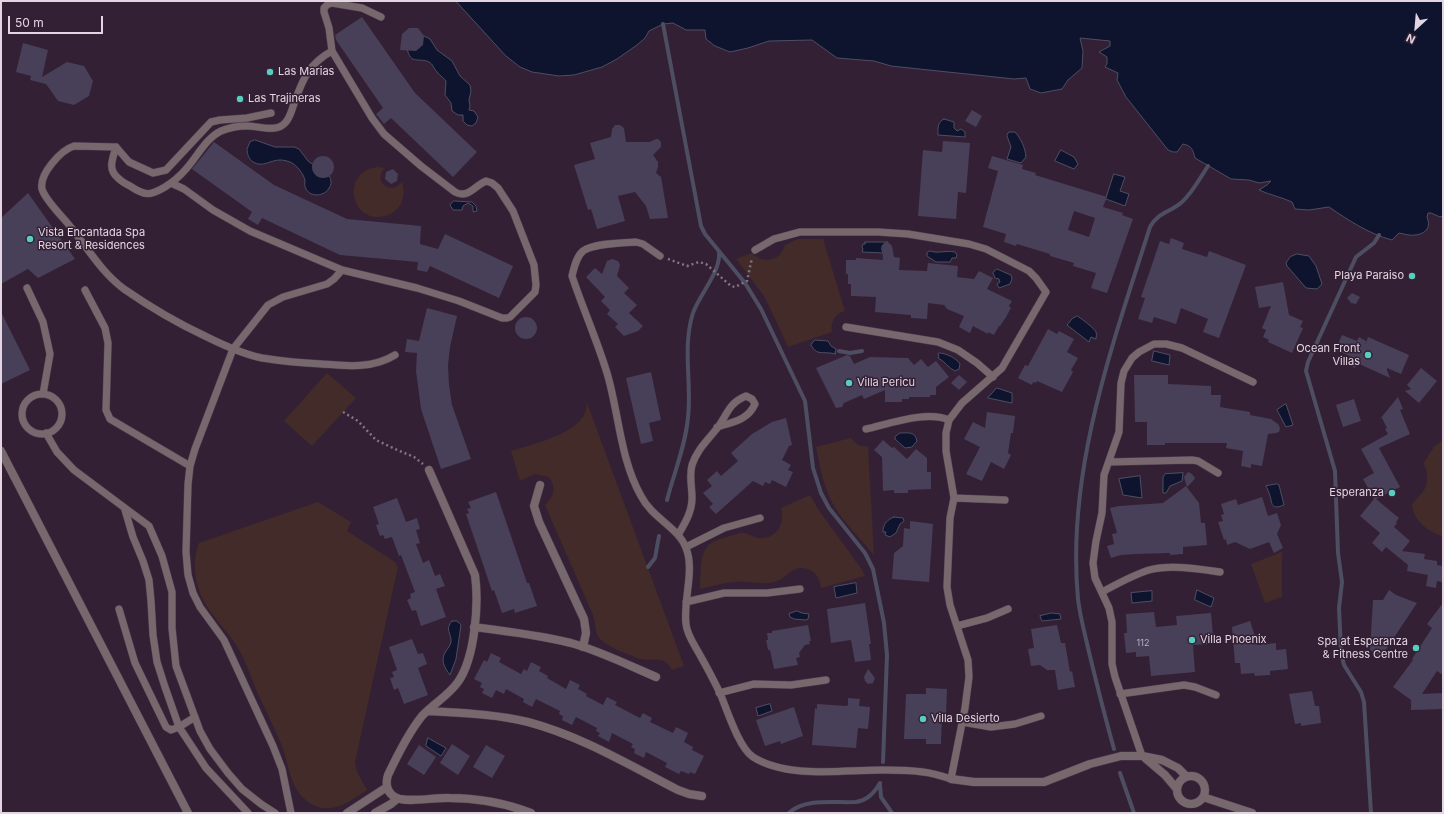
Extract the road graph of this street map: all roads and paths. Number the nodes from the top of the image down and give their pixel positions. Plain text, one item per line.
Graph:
1 (381, 17) dead end
2 (332, 52) junction
3 (271, 113) dead end
4 (116, 147) junction
5 (171, 183) junction
6 (755, 250) joint
7 (660, 256) joint
8 (342, 270) junction
9 (27, 288) dead end
10 (85, 290) dead end
11 (846, 327) dead end
12 (234, 349) junction
13 (395, 355) dead end
14 (993, 377) junction
15 (1253, 382) dead end
16 (43, 394) junction
17 (343, 412) dead end
18 (949, 420) junction
19 (718, 427) junction
20 (866, 429) dead end
21 (46, 433) junction
22 (1, 451) edge
23 (1109, 462) junction
24 (190, 466) junction
25 (429, 470) joint
26 (1218, 473) dead end
27 (540, 485) dead end
28 (954, 498) junction
29 (1005, 500) dead end
30 (125, 510) junction
31 (760, 518) dead end
32 (678, 535) junction
33 (686, 547) junction
34 (1220, 572) dead end
35 (800, 589) dead end
36 (1102, 592) junction
37 (686, 602) junction
38 (119, 609) dead end
39 (1008, 609) dead end
40 (957, 626) junction
41 (474, 627) junction
42 (583, 647) junction
43 (656, 677) dead end
44 (826, 680) dead end
45 (719, 693) junction
46 (1120, 694) junction
47 (1216, 695) dead end
48 (428, 711) junction
49 (1041, 716) dead end
50 (195, 717) junction
51 (962, 722) junction
52 (179, 728) junction
53 (1142, 756) junction
54 (1186, 776) junction
55 (951, 779) junction
56 (387, 786) junction
57 (1176, 788) junction
58 (702, 796) dead end
59 (1203, 797) junction
60 (397, 799) junction
61 (188, 813) edge
62 (248, 813) edge
63 (275, 813) edge
64 (291, 813) edge
65 (347, 813) edge
66 (375, 813) edge
67 (531, 813) edge
68 (1252, 813) edge

1 - 2 lane
2 - 5 lane
2 - 8 lane
3 - 4 lane
4 - 5 lane
4 - 12 lane
5 - 8 lane
6 - 7 path
6 - 14 lane
7 - 32 lane
8 - 12 lane
9 - 16 lane
10 - 24 lane
11 - 14 lane
12 - 13 lane
12 - 24 lane
14 - 18 lane
15 - 23 lane
16 - 21 lane
16 - 21 lane
17 - 25 path
18 - 20 lane
18 - 28 lane
19 - 19 lane
19 - 32 lane
21 - 30 lane
22 - 61 street
23 - 26 lane
23 - 36 lane
24 - 64 lane
25 - 41 street
27 - 42 street
28 - 29 lane
28 - 40 lane
30 - 50 lane
30 - 52 lane
31 - 33 lane
32 - 33 lane
33 - 37 lane
34 - 36 lane
35 - 37 lane
36 - 46 lane
37 - 45 lane
38 - 52 lane
39 - 40 lane
40 - 51 lane
41 - 42 street
41 - 48 street
42 - 43 street
44 - 45 lane
45 - 55 lane
46 - 47 lane
46 - 53 lane
48 - 56 street
48 - 58 street
49 - 51 lane
50 - 52 lane
50 - 63 lane
51 - 55 lane
52 - 62 lane
53 - 54 street
53 - 55 street
53 - 57 street
54 - 57 street
54 - 59 street
56 - 60 street
56 - 65 street
57 - 59 street
59 - 68 street
60 - 66 street
60 - 67 street

